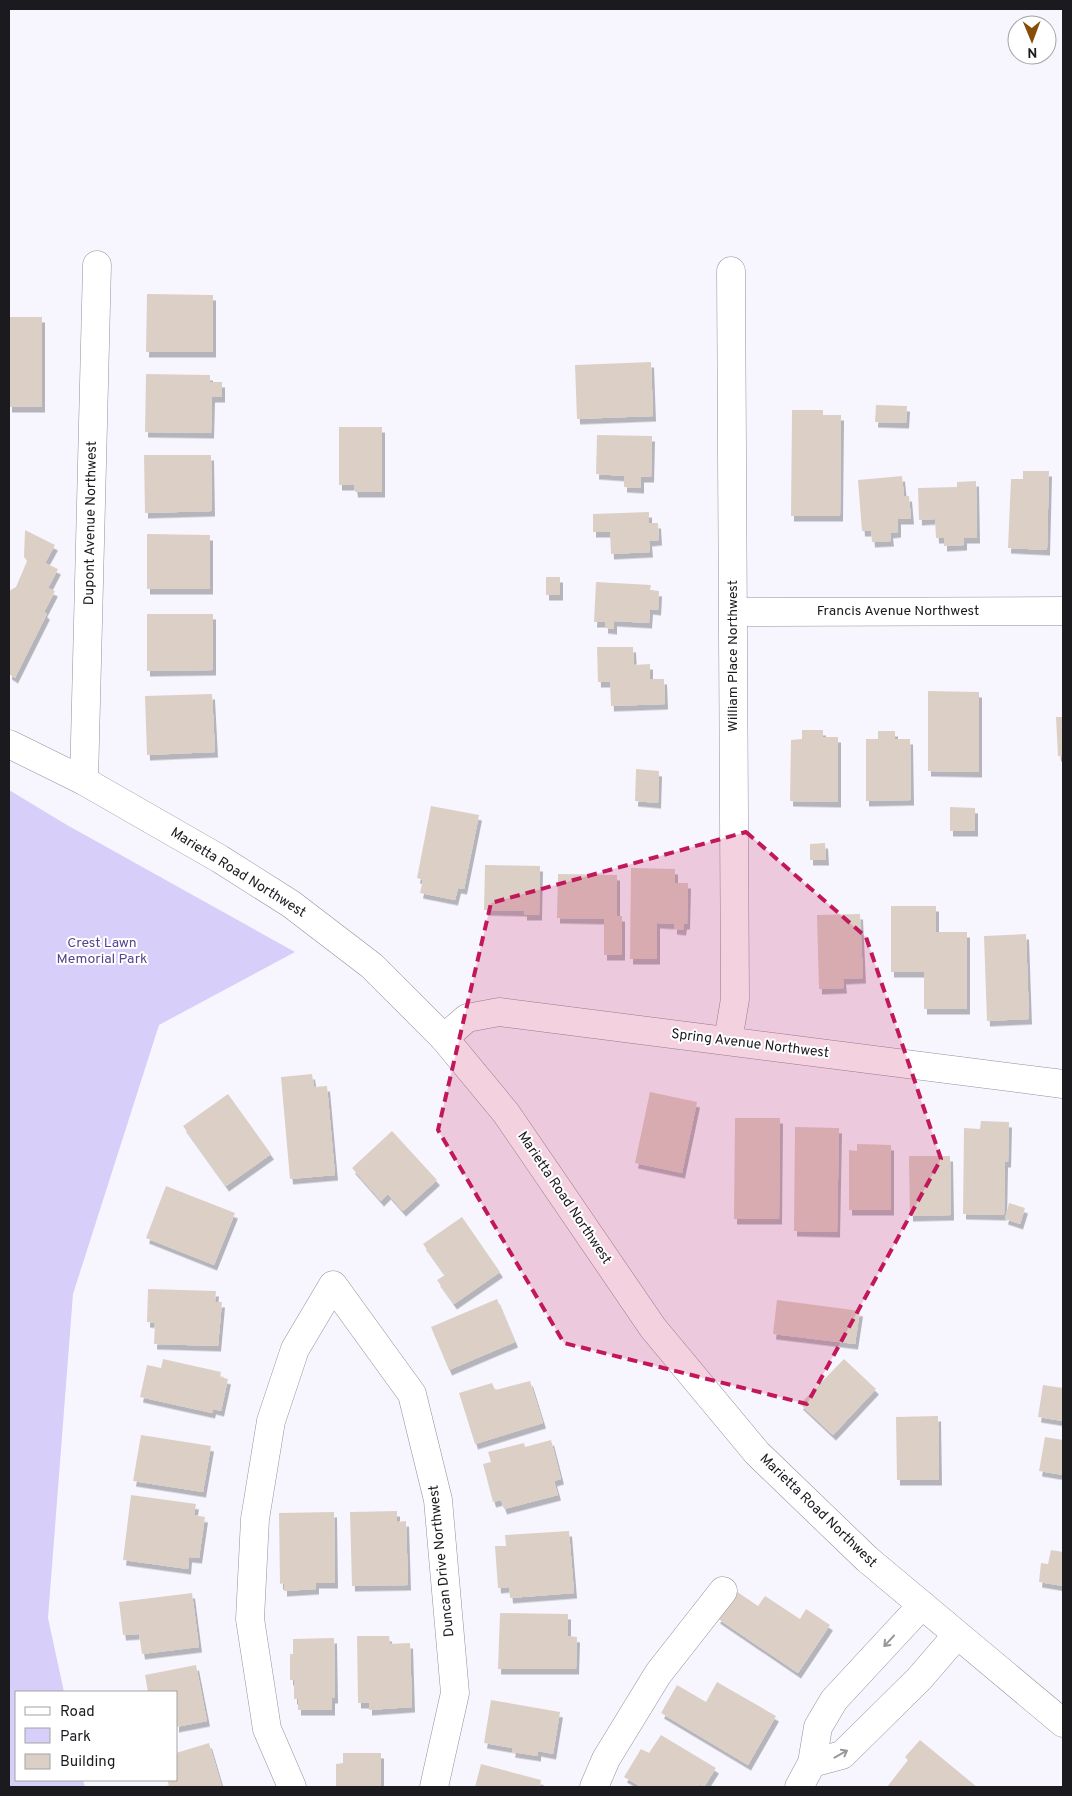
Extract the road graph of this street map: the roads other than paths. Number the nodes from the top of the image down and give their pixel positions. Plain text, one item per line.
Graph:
1 (97, 265) dead end
2 (731, 271) dead end
3 (1063, 611) edge
4 (733, 612) junction
5 (9, 744) edge
6 (84, 781) junction
7 (444, 1038) junction
8 (728, 1041) junction
9 (1063, 1084) edge
10 (723, 1591) dead end
11 (922, 1605) junction
12 (958, 1635) junction
13 (1063, 1723) edge
14 (812, 1763) junction
15 (292, 1787) edge
16 (434, 1787) edge
17 (594, 1787) edge
18 (799, 1787) edge

1 - 6 street, Dupont Avenue Northwest
2 - 4 street, William Place Northwest
3 - 4 street, Francis Avenue Northwest
4 - 8 street, William Place Northwest
5 - 6 street, Marietta Road Northwest
6 - 7 street, Marietta Road Northwest
7 - 8 street, Spring Avenue Northwest
7 - 11 street, Marietta Road Northwest
8 - 9 street, Spring Avenue Northwest
10 - 17 street
11 - 12 street, Marietta Road Northwest
11 -> 14 street
12 - 13 street, Marietta Road Northwest
14 -> 12 street
14 - 18 street
15 - 16 street, Duncan Drive Northwest

